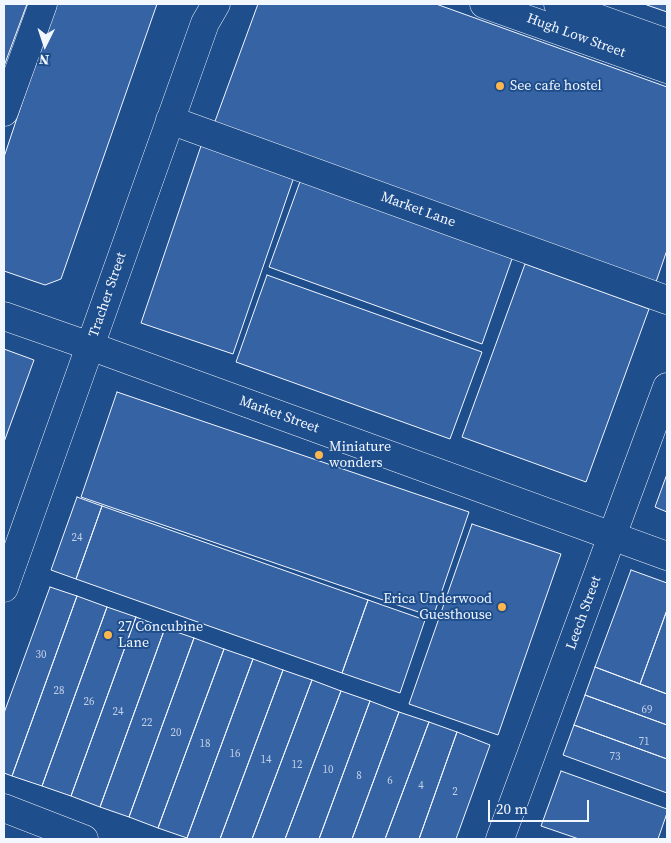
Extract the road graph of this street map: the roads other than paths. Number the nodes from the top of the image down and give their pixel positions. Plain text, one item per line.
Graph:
1 (43, 4) edge
2 (484, 4) edge
3 (558, 4) edge
4 (207, 10) edge
5 (667, 43) edge
6 (667, 69) edge
7 (6, 100) edge
8 (170, 120) junction
9 (667, 300) edge
10 (4, 316) edge
11 (90, 346) junction
12 (667, 387) edge
13 (612, 536) junction
14 (667, 556) edge
15 (7, 572) edge
16 (4, 808) edge
17 (84, 839) edge
18 (500, 839) edge

1 - 7 main road
2 - 6 main road, Hugh Low Street
3 - 5 main road, Hugh Low Street
4 - 8 main road, Tracher Street
8 - 9 main road, Market Lane
8 - 11 main road, Tracher Street
10 - 11 main road, Market Street
11 - 13 main road, Market Street
11 - 15 main road, Tracher Street
12 - 13 main road, Leech Street
13 - 14 main road, Market Street
13 - 18 main road, Leech Street
16 - 17 main road

